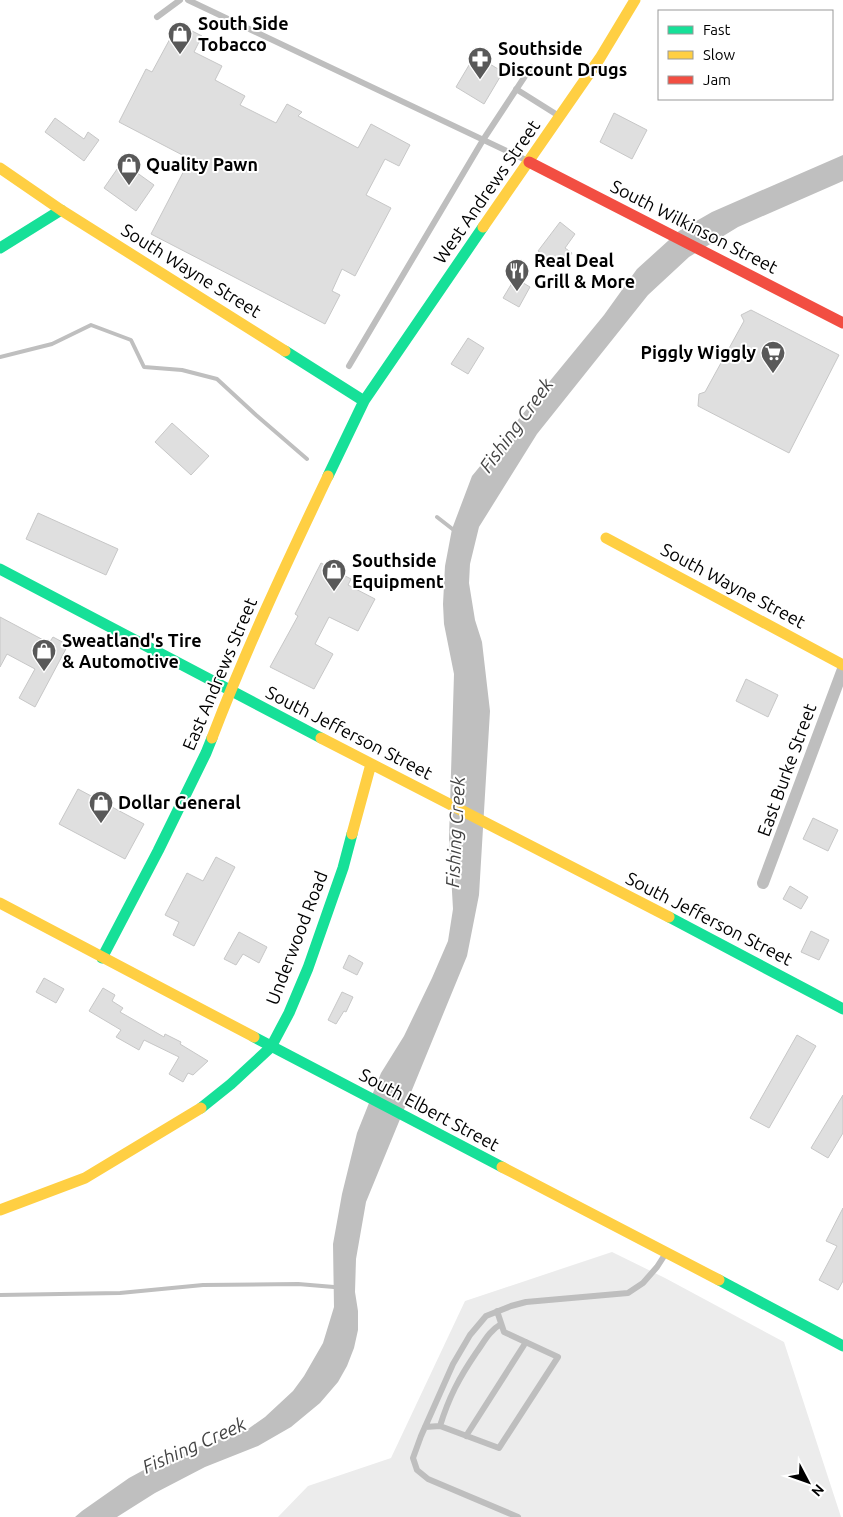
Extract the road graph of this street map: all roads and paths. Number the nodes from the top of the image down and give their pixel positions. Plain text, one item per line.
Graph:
1 (180, 0) edge
2 (188, 0) edge
3 (636, 0) edge
4 (157, 17) dead end
5 (531, 67) dead end
6 (516, 89) junction
7 (560, 117) junction
8 (483, 140) junction
9 (529, 162) junction
10 (0, 168) edge
11 (61, 210) junction
12 (0, 248) edge
13 (843, 323) edge
14 (348, 366) dead end
15 (364, 401) junction
16 (606, 538) dead end
17 (0, 569) edge
18 (843, 667) edge
19 (230, 691) junction
20 (371, 764) junction
21 (763, 883) dead end
22 (0, 903) edge
23 (102, 958) junction
24 (843, 1010) edge
25 (271, 1046) junction
26 (0, 1210) edge
27 (666, 1252) junction
28 (497, 1312) junction
29 (501, 1324) junction
30 (526, 1342) junction
31 (843, 1346) edge
32 (440, 1426) junction
33 (425, 1427) junction
34 (466, 1436) junction
35 (518, 1517) edge

1 - 4 lane
2 - 8 lane
3 - 7 street, West Andrews Street
5 - 6 lane
6 - 7 lane
6 - 8 lane
7 - 9 street, West Andrews Street
8 - 9 lane
8 - 14 lane
9 - 13 street, South Wilkinson Street
9 - 15 street, West Andrews Street
10 - 11 street, South Wayne Street
11 - 12 street
11 - 15 street, South Wayne Street
15 - 19 street, East Andrews Street
16 - 18 street, South Wayne Street
17 - 19 street, South Jefferson Street
18 - 21 street, East Burke Street
19 - 20 street, South Jefferson Street
19 - 23 street, East Andrews Street
20 - 24 street, South Jefferson Street
20 - 25 street, Underwood Road
22 - 23 street, South Elbert Street
23 - 25 street, South Elbert Street
25 - 26 street, Underwood Road
25 - 27 street, South Elbert Street
27 - 28 lane
27 - 31 street, South Elbert Street
28 - 29 lane
28 - 33 lane
29 - 30 lane
29 - 32 lane
30 - 34 lane
30 - 34 lane
32 - 33 lane
32 - 34 lane
33 - 35 lane

